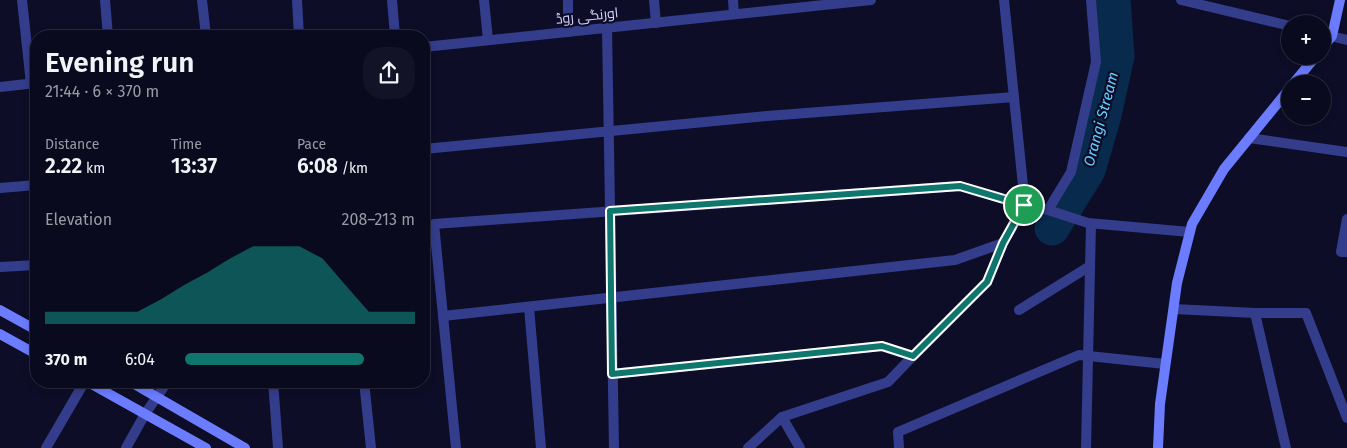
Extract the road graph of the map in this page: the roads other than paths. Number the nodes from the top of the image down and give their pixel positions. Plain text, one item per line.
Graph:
1 (22, 0) edge
2 (105, 0) edge
3 (202, 0) edge
4 (297, 0) edge
5 (392, 0) edge
6 (484, 0) edge
7 (568, 0) edge
8 (654, 0) edge
9 (733, 0) edge
10 (872, 0) edge
11 (1004, 0) edge
12 (1091, 0) edge
13 (1181, 0) edge
14 (1340, 0) edge
15 (734, 14) junction
16 (656, 23) junction
17 (1281, 24) edge
18 (1331, 24) edge
19 (607, 28) junction
20 (108, 30) edge
21 (205, 30) edge
22 (299, 30) edge
23 (394, 30) edge
24 (568, 32) junction
25 (1331, 36) edge
26 (488, 40) junction
27 (1347, 40) edge
28 (430, 45) edge
29 (30, 60) edge
30 (1309, 65) edge
31 (1300, 75) edge
32 (30, 83) edge
33 (0, 87) edge
34 (1014, 97) junction
35 (1281, 99) edge
36 (609, 132) junction
37 (1249, 138) junction
38 (430, 148) edge
39 (1347, 152) edge
40 (30, 186) edge
41 (0, 188) edge
42 (1024, 205) junction
43 (610, 211) junction
44 (1051, 212) junction
45 (1347, 219) edge
46 (1090, 224) junction
47 (1190, 232) junction
48 (1003, 243) junction
49 (1347, 252) edge
50 (30, 265) edge
51 (1090, 266) junction
52 (0, 267) edge
53 (611, 298) junction
54 (530, 307) junction
55 (1174, 308) junction
56 (0, 310) edge
57 (1020, 310) dead end
58 (1256, 313) junction
59 (443, 316) junction
60 (30, 327) edge
61 (2, 338) edge
62 (30, 351) edge
63 (913, 356) junction
64 (1087, 356) junction
65 (1165, 364) junction
66 (612, 374) junction
67 (81, 388) edge
68 (98, 388) edge
69 (141, 388) edge
70 (163, 388) edge
71 (274, 388) edge
72 (365, 388) edge
73 (157, 398) junction
74 (145, 414) junction
75 (782, 417) junction
76 (1347, 418) edge
77 (46, 448) edge
78 (126, 448) edge
79 (206, 448) edge
80 (245, 448) edge
81 (278, 448) edge
82 (371, 448) edge
83 (456, 448) edge
84 (541, 448) edge
85 (614, 448) edge
86 (748, 448) edge
87 (800, 448) edge
88 (899, 448) edge
89 (1086, 448) edge
90 (1158, 448) edge
91 (1286, 448) edge

1 - 29 street
2 - 20 street
3 - 21 street
4 - 22 street
5 - 23 street
6 - 26 street
7 - 24 street
8 - 16 street
9 - 15 street
10 - 15 street, اورنگی روڈ
11 - 34 street
12 - 44 street
13 - 17 street
14 - 18 main road
15 - 16 street, اورنگی روڈ
16 - 19 street, اورنگی روڈ
19 - 24 street, اورنگی روڈ
19 - 36 street
24 - 26 street, اورنگی روڈ
25 - 27 street
26 - 28 street, اورنگی روڈ
30 - 31 main road
32 - 33 street
34 - 36 street
34 - 42 street
35 - 37 main road
36 - 38 street
36 - 43 street
37 - 39 street
37 - 47 main road
40 - 41 street
42 - 43 street
42 - 44 street
42 - 48 street
43 - 53 street
43 - 59 street
44 - 46 street
45 - 49 street
46 - 47 street
46 - 51 street
47 - 55 main road
48 - 53 street
48 - 63 street
50 - 52 street
51 - 57 street
51 - 64 street
53 - 54 street
53 - 66 street
54 - 59 street
54 - 84 street
55 - 58 street
55 - 65 main road
56 - 60 main road
58 - 76 street
58 - 91 street
59 - 83 street
61 - 62 main road
63 - 66 street
63 - 75 street
64 - 65 street
64 - 88 street
64 - 89 street
65 - 90 main road
66 - 85 street
67 - 77 street
68 - 74 main road
69 - 73 main road
70 - 73 street
71 - 81 street
72 - 82 street
73 - 74 street
73 - 80 main road
74 - 78 street
74 - 79 main road
75 - 86 street
75 - 87 street

